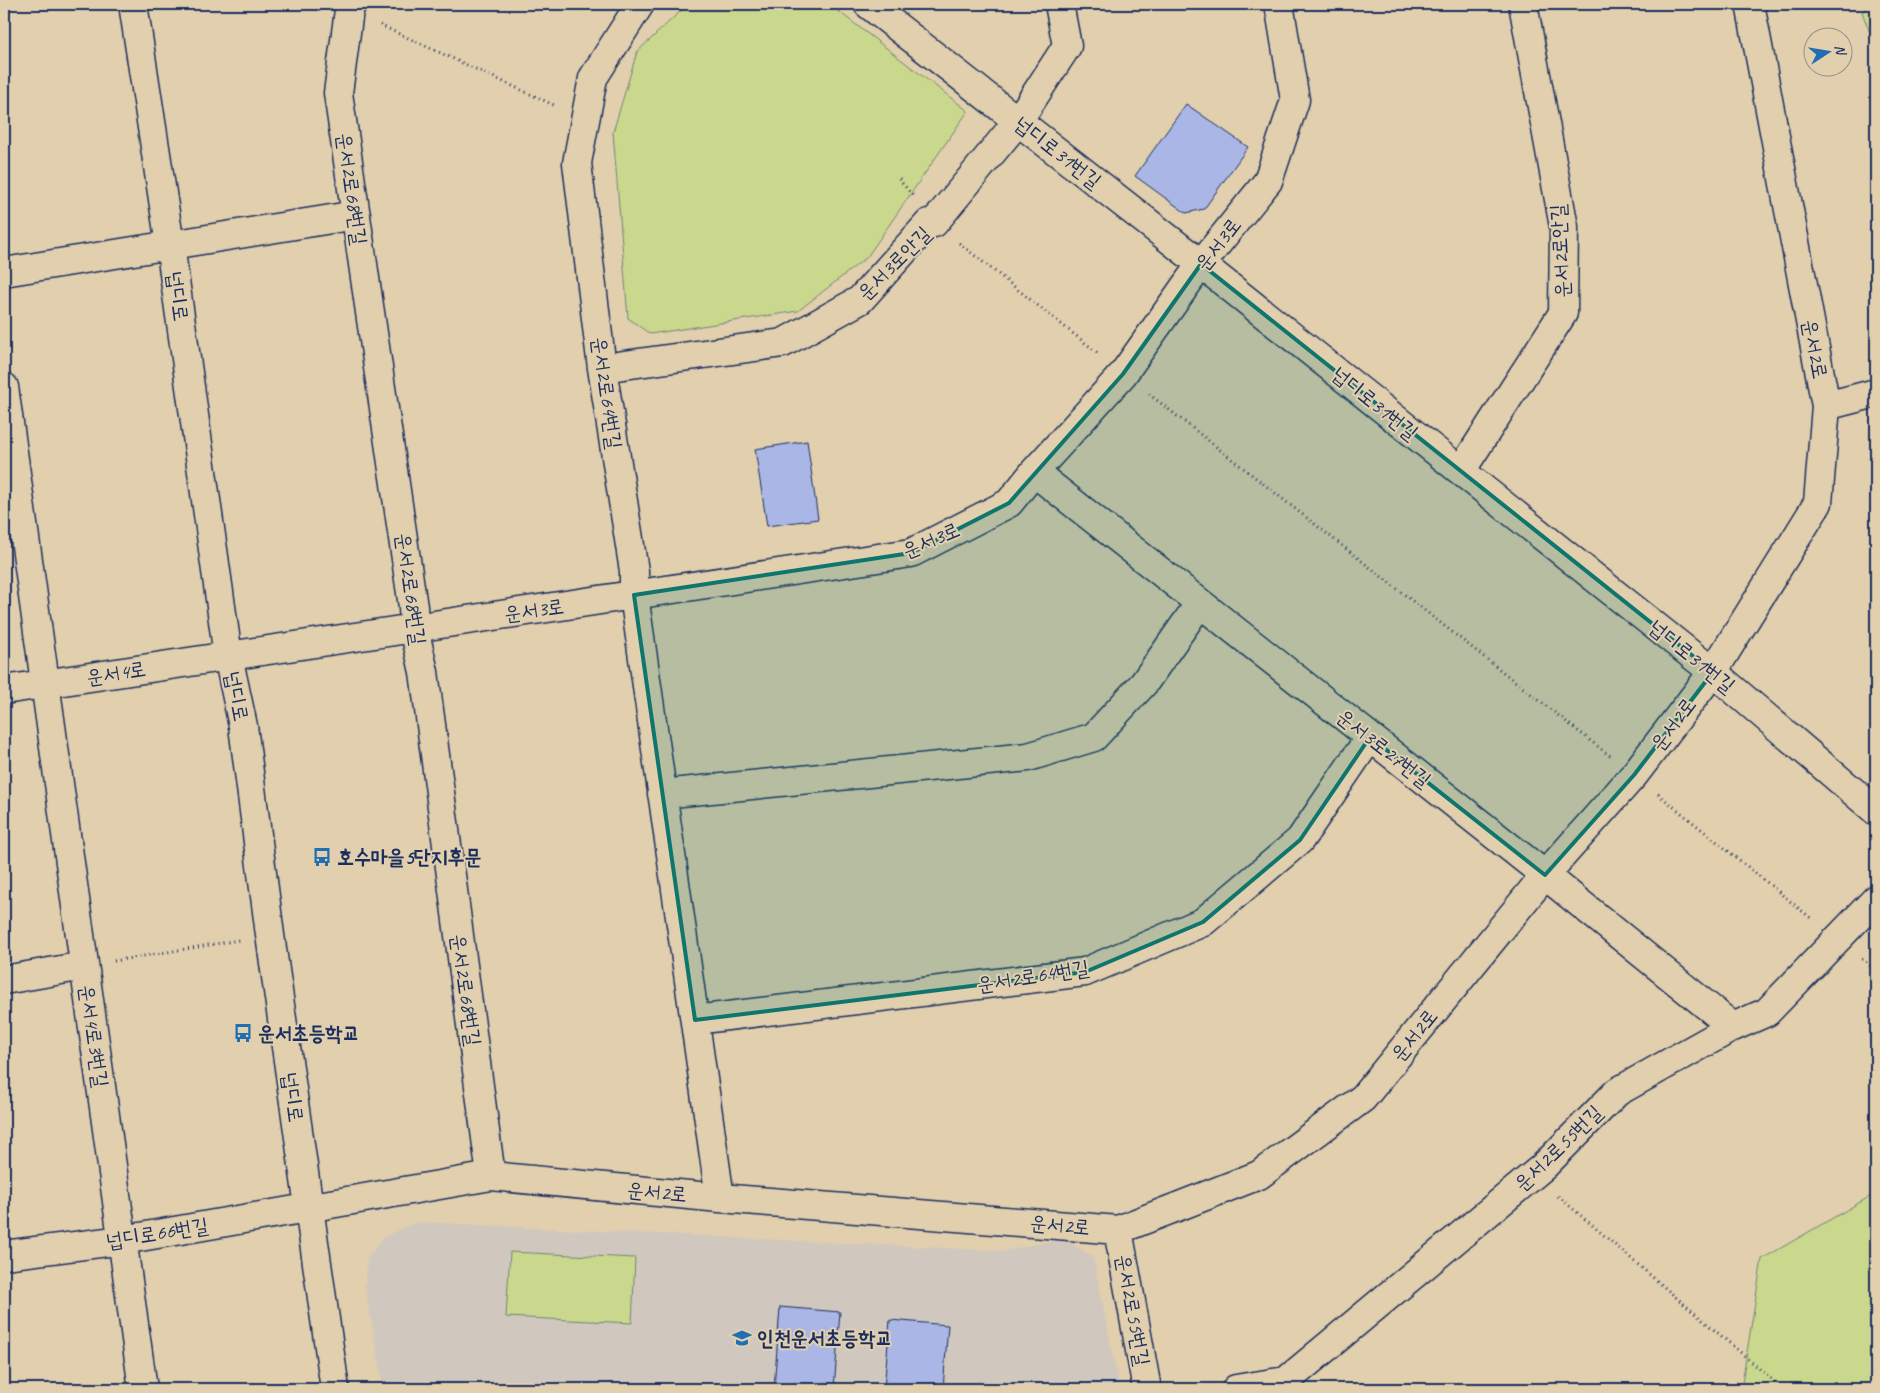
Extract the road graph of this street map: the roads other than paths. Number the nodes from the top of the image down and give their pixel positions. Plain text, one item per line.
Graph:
1 (133, 4) edge
2 (640, 4) edge
3 (868, 4) edge
4 (1059, 4) edge
5 (1279, 4) edge
6 (1523, 4) edge
7 (1750, 4) edge
8 (351, 7) edge
9 (1018, 121) junction
10 (356, 215) junction
11 (170, 245) junction
12 (1201, 264) junction
13 (4, 272) edge
14 (602, 368) junction
15 (4, 387) edge
16 (1876, 393) edge
17 (1826, 406) junction
18 (1461, 471) junction
19 (1034, 472) junction
20 (634, 595) junction
21 (1200, 603) junction
22 (414, 628) junction
23 (228, 656) junction
24 (1713, 672) junction
25 (45, 683) junction
26 (4, 690) edge
27 (1370, 737) junction
28 (662, 794) junction
29 (1876, 811) edge
30 (1545, 875) junction
31 (1876, 899) edge
32 (84, 966) junction
33 (4, 980) edge
34 (695, 1020) junction
35 (1732, 1027) junction
36 (491, 1176) junction
37 (720, 1198) junction
38 (309, 1207) junction
39 (1118, 1230) junction
40 (123, 1240) junction
41 (4, 1255) edge
42 (143, 1389) edge
43 (335, 1389) edge
44 (1147, 1389) edge
45 (1236, 1389) edge

1 - 11 street, 넙디로
2 - 14 street, 운서2로64번길
3 - 9 street, 넙디로31번길
4 - 9 street, 운서3로안길
5 - 12 street, 운서3로
6 - 18 street, 운서2로안길
7 - 17 street, 운서2로
8 - 10 street, 운서2로68번길
9 - 12 street, 넙디로31번길
9 - 14 street, 운서3로안길
10 - 11 street
10 - 22 street, 운서2로68번길
11 - 13 street
11 - 23 street, 넙디로
12 - 18 street, 넙디로31번길
12 - 19 street, 운서3로
14 - 20 street, 운서2로64번길
15 - 25 street, 운서4로3번길
16 - 17 street
17 - 24 street, 운서2로
18 - 24 street, 넙디로31번길
19 - 20 street, 운서3로
19 - 21 street, 운서3로27번길
20 - 22 street, 운서3로
20 - 28 street, 운서2로64번길
21 - 27 street, 운서3로27번길
21 - 28 street
22 - 23 street, 운서3로
22 - 36 street, 운서2로68번길
23 - 25 street, 운서4로
23 - 38 street, 넙디로
24 - 29 street, 넙디로31번길
24 - 30 street, 운서2로
25 - 26 street, 운서4로
25 - 32 street, 운서4로3번길
27 - 30 street, 운서3로27번길
27 - 34 street, 운서2로64번길
28 - 34 street, 운서2로64번길
30 - 35 street, 운서3로27번길
30 - 39 street, 운서2로
31 - 35 street, 운서2로55번길
32 - 33 street
32 - 40 street, 운서4로3번길
34 - 37 street, 운서2로64번길
35 - 45 street, 운서2로55번길
36 - 37 street, 운서2로
36 - 38 street, 운서2로
37 - 39 street, 운서2로
38 - 40 street, 넙디로66번길
38 - 43 street, 넙디로
39 - 44 street, 운서2로55번길
40 - 41 street, 넙디로66번길
40 - 42 street, 운서4로3번길

